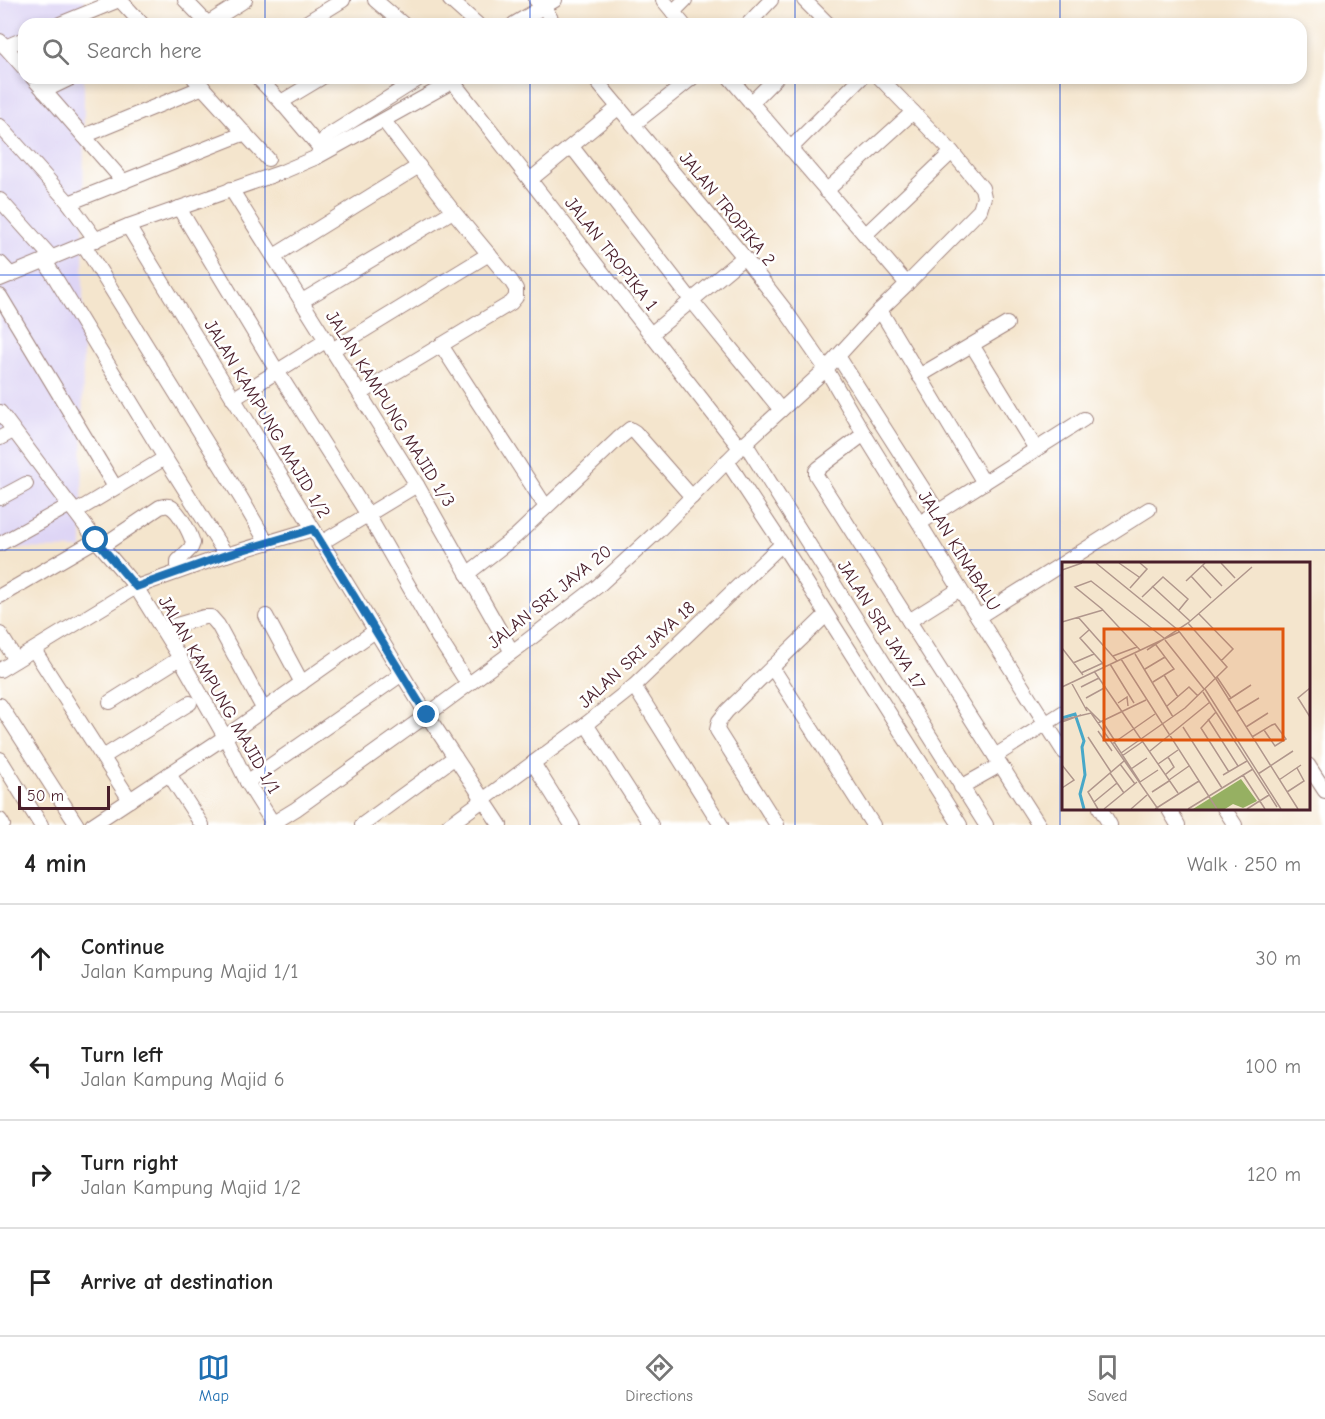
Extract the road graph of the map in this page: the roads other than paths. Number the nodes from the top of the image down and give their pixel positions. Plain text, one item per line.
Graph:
1 (119, 0) edge
2 (184, 0) edge
3 (245, 0) edge
4 (343, 0) edge
5 (375, 0) edge
6 (450, 0) edge
7 (663, 0) edge
8 (686, 0) edge
9 (771, 0) edge
10 (804, 0) edge
11 (545, 2) edge
12 (673, 12) junction
13 (75, 18) edge
14 (136, 18) edge
15 (202, 18) edge
16 (217, 18) edge
17 (314, 18) edge
18 (396, 18) edge
19 (470, 18) edge
20 (522, 18) edge
21 (552, 18) edge
22 (678, 18) edge
23 (753, 18) edge
24 (822, 18) edge
25 (18, 40) edge
26 (3, 44) edge
27 (18, 61) edge
28 (38, 84) edge
29 (59, 84) edge
30 (195, 84) edge
31 (201, 84) edge
32 (264, 84) edge
33 (311, 84) edge
34 (410, 84) edge
35 (449, 84) edge
36 (459, 84) edge
37 (599, 84) edge
38 (684, 84) edge
39 (735, 84) edge
40 (770, 84) edge
41 (855, 84) edge
42 (886, 84) edge
43 (44, 91) junction
44 (281, 102) junction
45 (751, 103) junction
46 (619, 107) junction
47 (913, 112) junction
48 (384, 121) junction
49 (634, 124) junction
50 (0, 126) edge
51 (245, 133) junction
52 (84, 136) junction
53 (572, 147) junction
54 (790, 149) junction
55 (318, 152) junction
56 (952, 152) junction
57 (268, 159) dead end
58 (419, 165) junction
59 (530, 180) junction
60 (124, 182) junction
61 (231, 189) junction
62 (826, 191) junction
63 (0, 200) edge
64 (69, 203) junction
65 (179, 208) junction
66 (453, 211) junction
67 (128, 226) junction
68 (864, 235) junction
69 (90, 242) junction
70 (489, 254) junction
71 (274, 256) junction
72 (744, 257) junction
73 (48, 259) junction
74 (0, 263) edge
75 (5, 277) edge
76 (907, 284) junction
77 (0, 296) edge
78 (302, 301) junction
79 (692, 301) junction
80 (880, 310) junction
81 (1007, 324) dead end
82 (651, 334) junction
83 (329, 345) junction
84 (441, 345) junction
85 (972, 345) junction
86 (838, 356) junction
87 (826, 369) junction
88 (277, 371) junction
89 (919, 376) junction
90 (360, 394) junction
91 (233, 399) junction
92 (781, 410) junction
93 (0, 412) edge
94 (1084, 419) dead end
95 (13, 431) junction
96 (864, 434) junction
97 (0, 438) edge
98 (743, 446) junction
99 (1036, 449) junction
100 (165, 458) junction
101 (727, 461) junction
102 (984, 483) junction
103 (26, 484) dead end
104 (417, 485) junction
105 (115, 487) junction
106 (692, 496) junction
107 (0, 498) edge
108 (546, 507) junction
109 (73, 509) junction
110 (1149, 509) dead end
111 (938, 512) junction
112 (368, 514) junction
113 (920, 524) junction
114 (313, 529) junction
115 (99, 543) junction
116 (267, 543) junction
117 (321, 543) junction
118 (0, 544) edge
119 (782, 544) junction
120 (226, 555) junction
121 (1065, 562) edge
122 (1062, 564) edge
123 (178, 571) junction
124 (467, 574) junction
125 (136, 587) junction
126 (960, 589) junction
127 (0, 596) edge
128 (826, 615) junction
129 (266, 616) dead end
130 (978, 617) junction
131 (909, 621) junction
132 (163, 629) junction
133 (375, 631) junction
134 (0, 634) edge
135 (34, 650) junction
136 (512, 652) junction
137 (180, 658) junction
138 (16, 660) junction
139 (772, 668) junction
140 (0, 670) edge
141 (402, 674) junction
142 (302, 683) junction
143 (468, 684) junction
144 (634, 686) junction
145 (110, 702) dead end
146 (190, 704) dead end
147 (0, 705) edge
148 (264, 710) junction
149 (1062, 713) edge
150 (427, 715) junction
151 (1046, 723) junction
152 (586, 724) junction
153 (225, 737) junction
154 (1062, 749) edge
155 (103, 757) junction
156 (455, 758) junction
157 (0, 759) edge
158 (998, 760) junction
159 (533, 763) junction
160 (1310, 768) edge
161 (169, 774) junction
162 (247, 782) junction
163 (961, 787) junction
164 (1325, 791) edge
165 (130, 800) junction
166 (484, 800) junction
167 (1101, 810) edge
168 (1169, 810) edge
169 (1225, 810) edge
170 (0, 820) edge
171 (197, 823) edge
172 (1232, 824) edge
173 (3, 825) edge
174 (41, 825) edge
175 (77, 825) edge
176 (92, 825) edge
177 (272, 825) edge
178 (362, 825) edge
179 (450, 825) edge
180 (500, 825) edge
181 (572, 825) edge
182 (651, 825) edge
183 (721, 825) edge
184 (777, 825) edge
185 (873, 825) edge
186 (960, 825) edge
187 (986, 825) edge
188 (1039, 825) edge
189 (1110, 825) edge
190 (1178, 825) edge

1 - 13 street
1 - 14 street
2 - 15 street
3 - 16 street
4 - 17 street
5 - 18 street
6 - 19 street
7 - 12 street
8 - 12 street
9 - 23 street
10 - 24 street
11 - 20 street
11 - 21 street
12 - 22 street
25 - 26 street
26 - 27 street
28 - 43 street
29 - 43 street
30 - 52 street
31 - 51 street
32 - 44 street
33 - 44 street
34 - 55 street
35 - 48 street
36 - 59 street, JALAN TROPIKA 1
37 - 46 street, JALAN TROPIKA 2
38 - 49 street
39 - 45 street
40 - 45 street
41 - 54 street
42 - 47 street, JALAN SRI JAYA 20
43 - 52 street
44 - 55 street
45 - 54 street
46 - 49 street, JALAN TROPIKA 2
46 - 53 street
47 - 56 street, JALAN SRI JAYA 20
47 - 62 street
48 - 55 street
48 - 58 street
49 - 72 street, JALAN TROPIKA 2
50 - 64 street
51 - 57 street
51 - 60 street
52 - 60 street
53 - 59 street
53 - 79 street
54 - 62 street
55 - 61 street
56 - 68 street
56 - 76 street, JALAN SRI JAYA 20
58 - 66 street
58 - 71 street
59 - 82 street, JALAN TROPIKA 1
60 - 64 street
61 - 65 street
61 - 71 street, JALAN KAMPUNG MAJID 1/3
62 - 68 street
63 - 73 street
64 - 69 street
65 - 67 street
65 - 88 street
66 - 70 street
66 - 78 street
67 - 69 street
67 - 91 street, JALAN KAMPUNG MAJID 1/2
68 - 76 street
69 - 73 street
69 - 116 street
70 - 83 street
70 - 84 street
71 - 78 street, JALAN KAMPUNG MAJID 1/3
72 - 79 street
72 - 87 street, JALAN TROPIKA 2
73 - 75 street
73 - 100 street
74 - 75 street
76 - 80 street, JALAN SRI JAYA 20
77 - 105 street
78 - 83 street, JALAN KAMPUNG MAJID 1/3
79 - 82 street
79 - 92 street
80 - 86 street, JALAN SRI JAYA 20
80 - 89 street
81 - 85 street
82 - 98 street, JALAN TROPIKA 1
83 - 88 street
83 - 90 street, JALAN KAMPUNG MAJID 1/3
84 - 90 street
84 - 108 street
85 - 89 street
85 - 99 street
86 - 87 street, JALAN SRI JAYA 20
86 - 111 street
87 - 92 street, JALAN SRI JAYA 20
87 - 96 street, JALAN KINABALU
88 - 91 street
88 - 112 street
89 - 102 street
90 - 104 street, JALAN KAMPUNG MAJID 1/3
91 - 114 street, JALAN KAMPUNG MAJID 1/2
92 - 98 street, JALAN SRI JAYA 20
93 - 95 street, JALAN KAMPUNG MAJID 1/1
94 - 99 street
95 - 97 street
95 - 109 street, JALAN KAMPUNG MAJID 1/1
96 - 113 street, JALAN KINABALU
96 - 131 street
98 - 101 street, JALAN SRI JAYA 20
98 - 163 street, JALAN SRI JAYA 17
99 - 102 street
100 - 105 street
100 - 120 street
101 - 106 street, JALAN SRI JAYA 20
101 - 119 street
102 - 111 street
103 - 107 street
104 - 112 street
104 - 124 street, JALAN KAMPUNG MAJID 1/3
105 - 109 street
106 - 108 street
106 - 136 street, JALAN SRI JAYA 20
108 - 124 street
109 - 115 street, JALAN KAMPUNG MAJID 1/1
109 - 118 street
110 - 121 street
111 - 113 street
112 - 117 street
112 - 143 street
113 - 126 street, JALAN KINABALU
114 - 116 street
114 - 117 street, JALAN KAMPUNG MAJID 1/2
115 - 123 street
115 - 125 street, JALAN KAMPUNG MAJID 1/1
115 - 127 street
116 - 120 street
117 - 133 street, JALAN KAMPUNG MAJID 1/2
119 - 128 street
119 - 144 street, JALAN SRI JAYA 18
120 - 123 street
122 - 130 street
123 - 125 street
124 - 136 street, JALAN KAMPUNG MAJID 1/3
125 - 132 street, JALAN KAMPUNG MAJID 1/1
125 - 135 street
126 - 130 street, JALAN KINABALU
126 - 131 street
128 - 139 street
128 - 186 street
129 - 142 street
130 - 151 street, JALAN KINABALU
131 - 158 street
132 - 137 street, JALAN KAMPUNG MAJID 1/1
132 - 148 street
133 - 141 street, JALAN KAMPUNG MAJID 1/2
133 - 142 street
134 - 138 street
135 - 138 street
135 - 155 street
136 - 143 street, JALAN SRI JAYA 20
137 - 145 street
137 - 153 street, JALAN KAMPUNG MAJID 1/1
138 - 140 street
139 - 184 street
139 - 185 street
141 - 150 street, JALAN KAMPUNG MAJID 1/2
141 - 162 street
142 - 148 street
143 - 150 street, JALAN SRI JAYA 20
144 - 152 street, JALAN SRI JAYA 18
144 - 183 street
146 - 155 street
147 - 175 street
148 - 153 street
149 - 151 street
150 - 156 street, JALAN KAMPUNG MAJID 1/2
150 - 177 street, JALAN SRI JAYA 20
151 - 154 street, JALAN KINABALU
151 - 158 street
152 - 159 street, JALAN SRI JAYA 18
152 - 182 street
153 - 161 street
153 - 162 street, JALAN KAMPUNG MAJID 1/1
155 - 165 street
156 - 166 street, JALAN KAMPUNG MAJID 1/2
156 - 178 street
157 - 174 street
158 - 163 street
158 - 188 street
159 - 166 street, JALAN SRI JAYA 18
159 - 181 street
160 - 164 street
161 - 165 street
161 - 171 street
162 - 177 street, JALAN KAMPUNG MAJID 1/1
163 - 187 street, JALAN SRI JAYA 17
165 - 176 street
166 - 179 street, JALAN SRI JAYA 18
166 - 180 street, JALAN KAMPUNG MAJID 1/2
167 - 189 street
168 - 190 street
169 - 172 street
170 - 173 street

